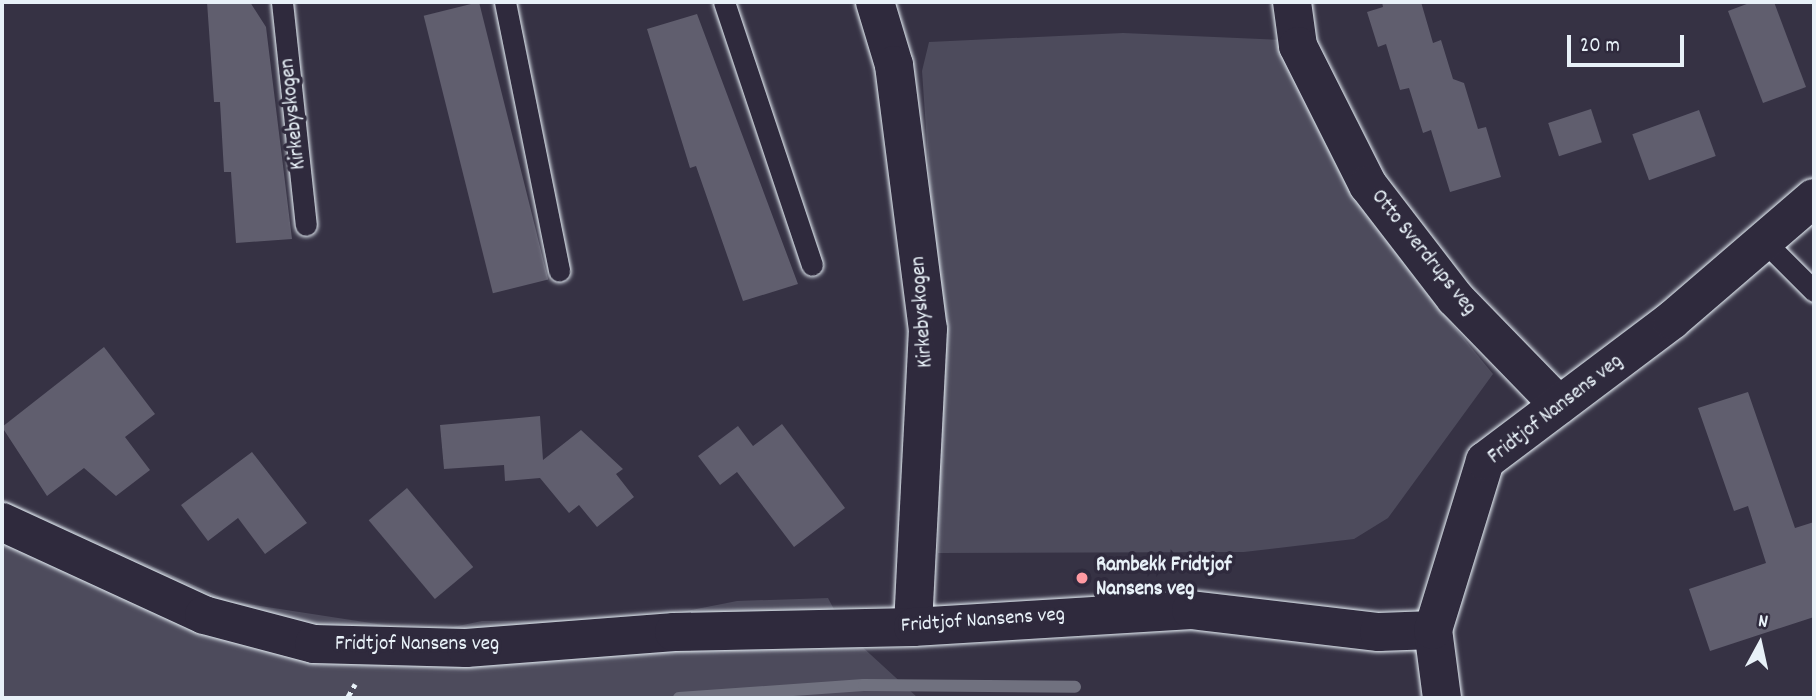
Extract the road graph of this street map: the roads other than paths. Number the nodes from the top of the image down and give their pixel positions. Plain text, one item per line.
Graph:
1 (282, 2) edge
2 (505, 2) edge
3 (724, 2) edge
4 (875, 2) edge
5 (1292, 2) edge
6 (1814, 198) edge
7 (306, 225) dead end
8 (1763, 240) junction
9 (812, 265) dead end
10 (559, 271) dead end
11 (1814, 290) edge
12 (1559, 405) junction
13 (2, 522) edge
14 (913, 627) junction
15 (1433, 630) junction
16 (1442, 698) edge

1 - 7 lane, Kirkebyskogen
2 - 10 lane
3 - 9 lane
4 - 14 street, Kirkebyskogen
5 - 12 street, Otto Sverdrups veg
6 - 8 street, Fridtjof Nansens veg
8 - 11 lane
8 - 12 street, Fridtjof Nansens veg
12 - 15 street, Fridtjof Nansens veg
13 - 14 street, Fridtjof Nansens veg
14 - 15 street, Fridtjof Nansens veg
15 - 16 street

